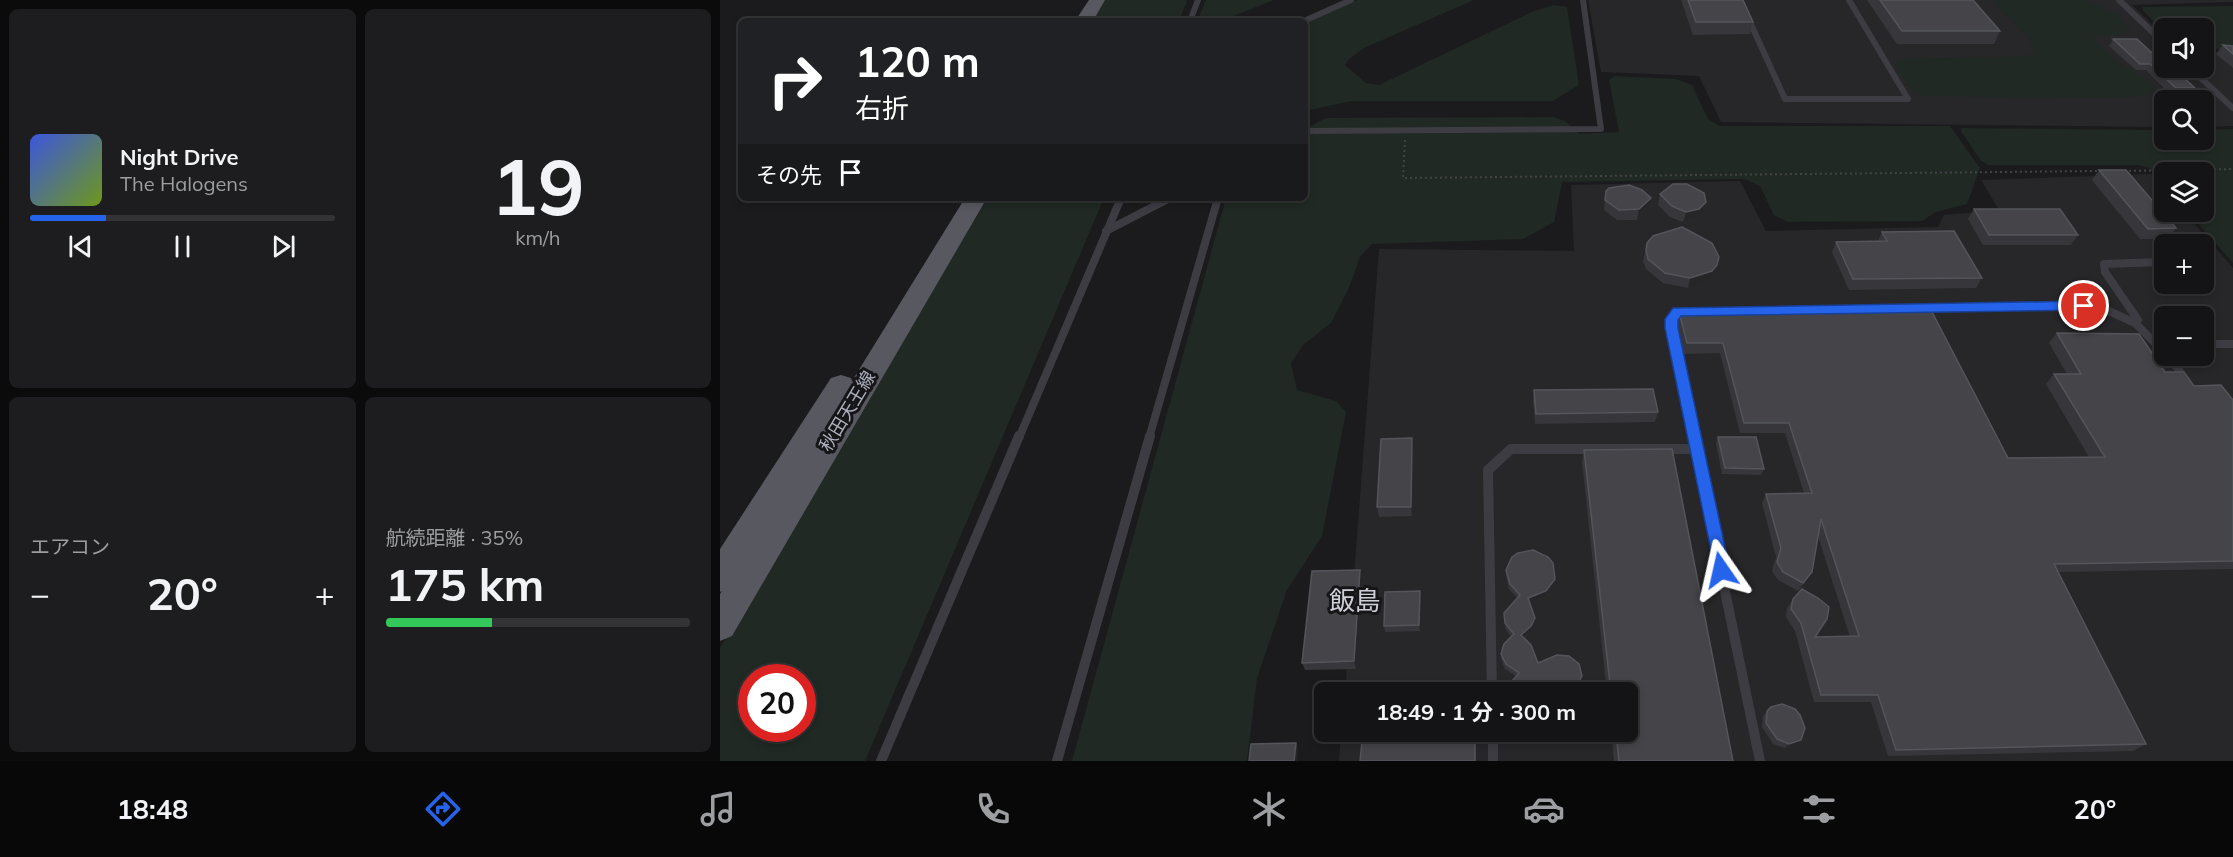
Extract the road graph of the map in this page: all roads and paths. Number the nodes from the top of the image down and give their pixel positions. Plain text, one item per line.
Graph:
1 (1080, 0) edge
2 (1097, 0) edge
3 (1198, 0) edge
4 (1352, 0) edge
5 (1583, 0) edge
6 (1740, 0) edge
7 (1849, 0) edge
8 (2119, 0) edge
9 (1069, 18) edge
10 (1086, 18) edge
11 (1191, 18) edge
12 (1308, 19) edge
13 (2154, 33) edge
14 (2201, 78) edge
15 (2233, 108) edge
16 (1406, 129) junction
17 (1308, 131) edge
18 (2233, 169) edge
19 (2102, 171) edge
20 (2113, 171) edge
21 (956, 201) edge
22 (974, 201) edge
23 (1120, 201) edge
24 (1164, 201) edge
25 (1217, 201) edge
26 (1106, 231) junction
27 (2154, 262) edge
28 (2141, 325) junction
29 (2154, 337) edge
30 (2214, 344) edge
31 (2233, 344) edge
32 (2176, 366) edge
33 (2180, 371) edge
34 (1695, 449) junction
35 (720, 577) edge
36 (720, 625) edge
37 (1492, 682) edge
38 (1493, 742) edge
39 (882, 761) edge
40 (1057, 761) edge
41 (1493, 761) edge
42 (1760, 761) edge

1 - 9 main road
2 - 10 main road
3 - 11 lane
4 - 12 lane
5 - 16 lane
6 - 7 lane
8 - 13 lane
14 - 15 lane
16 - 17 lane
16 - 19 path
18 - 20 path
21 - 35 main road, 秋田天王線
22 - 36 main road, 秋田天王線
23 - 26 lane
24 - 26 lane
25 - 40 lane
26 - 39 lane
27 - 28 lane
28 - 29 lane
28 - 34 lane
30 - 31 lane
32 - 33 lane
34 - 37 lane
34 - 42 lane
38 - 41 lane

